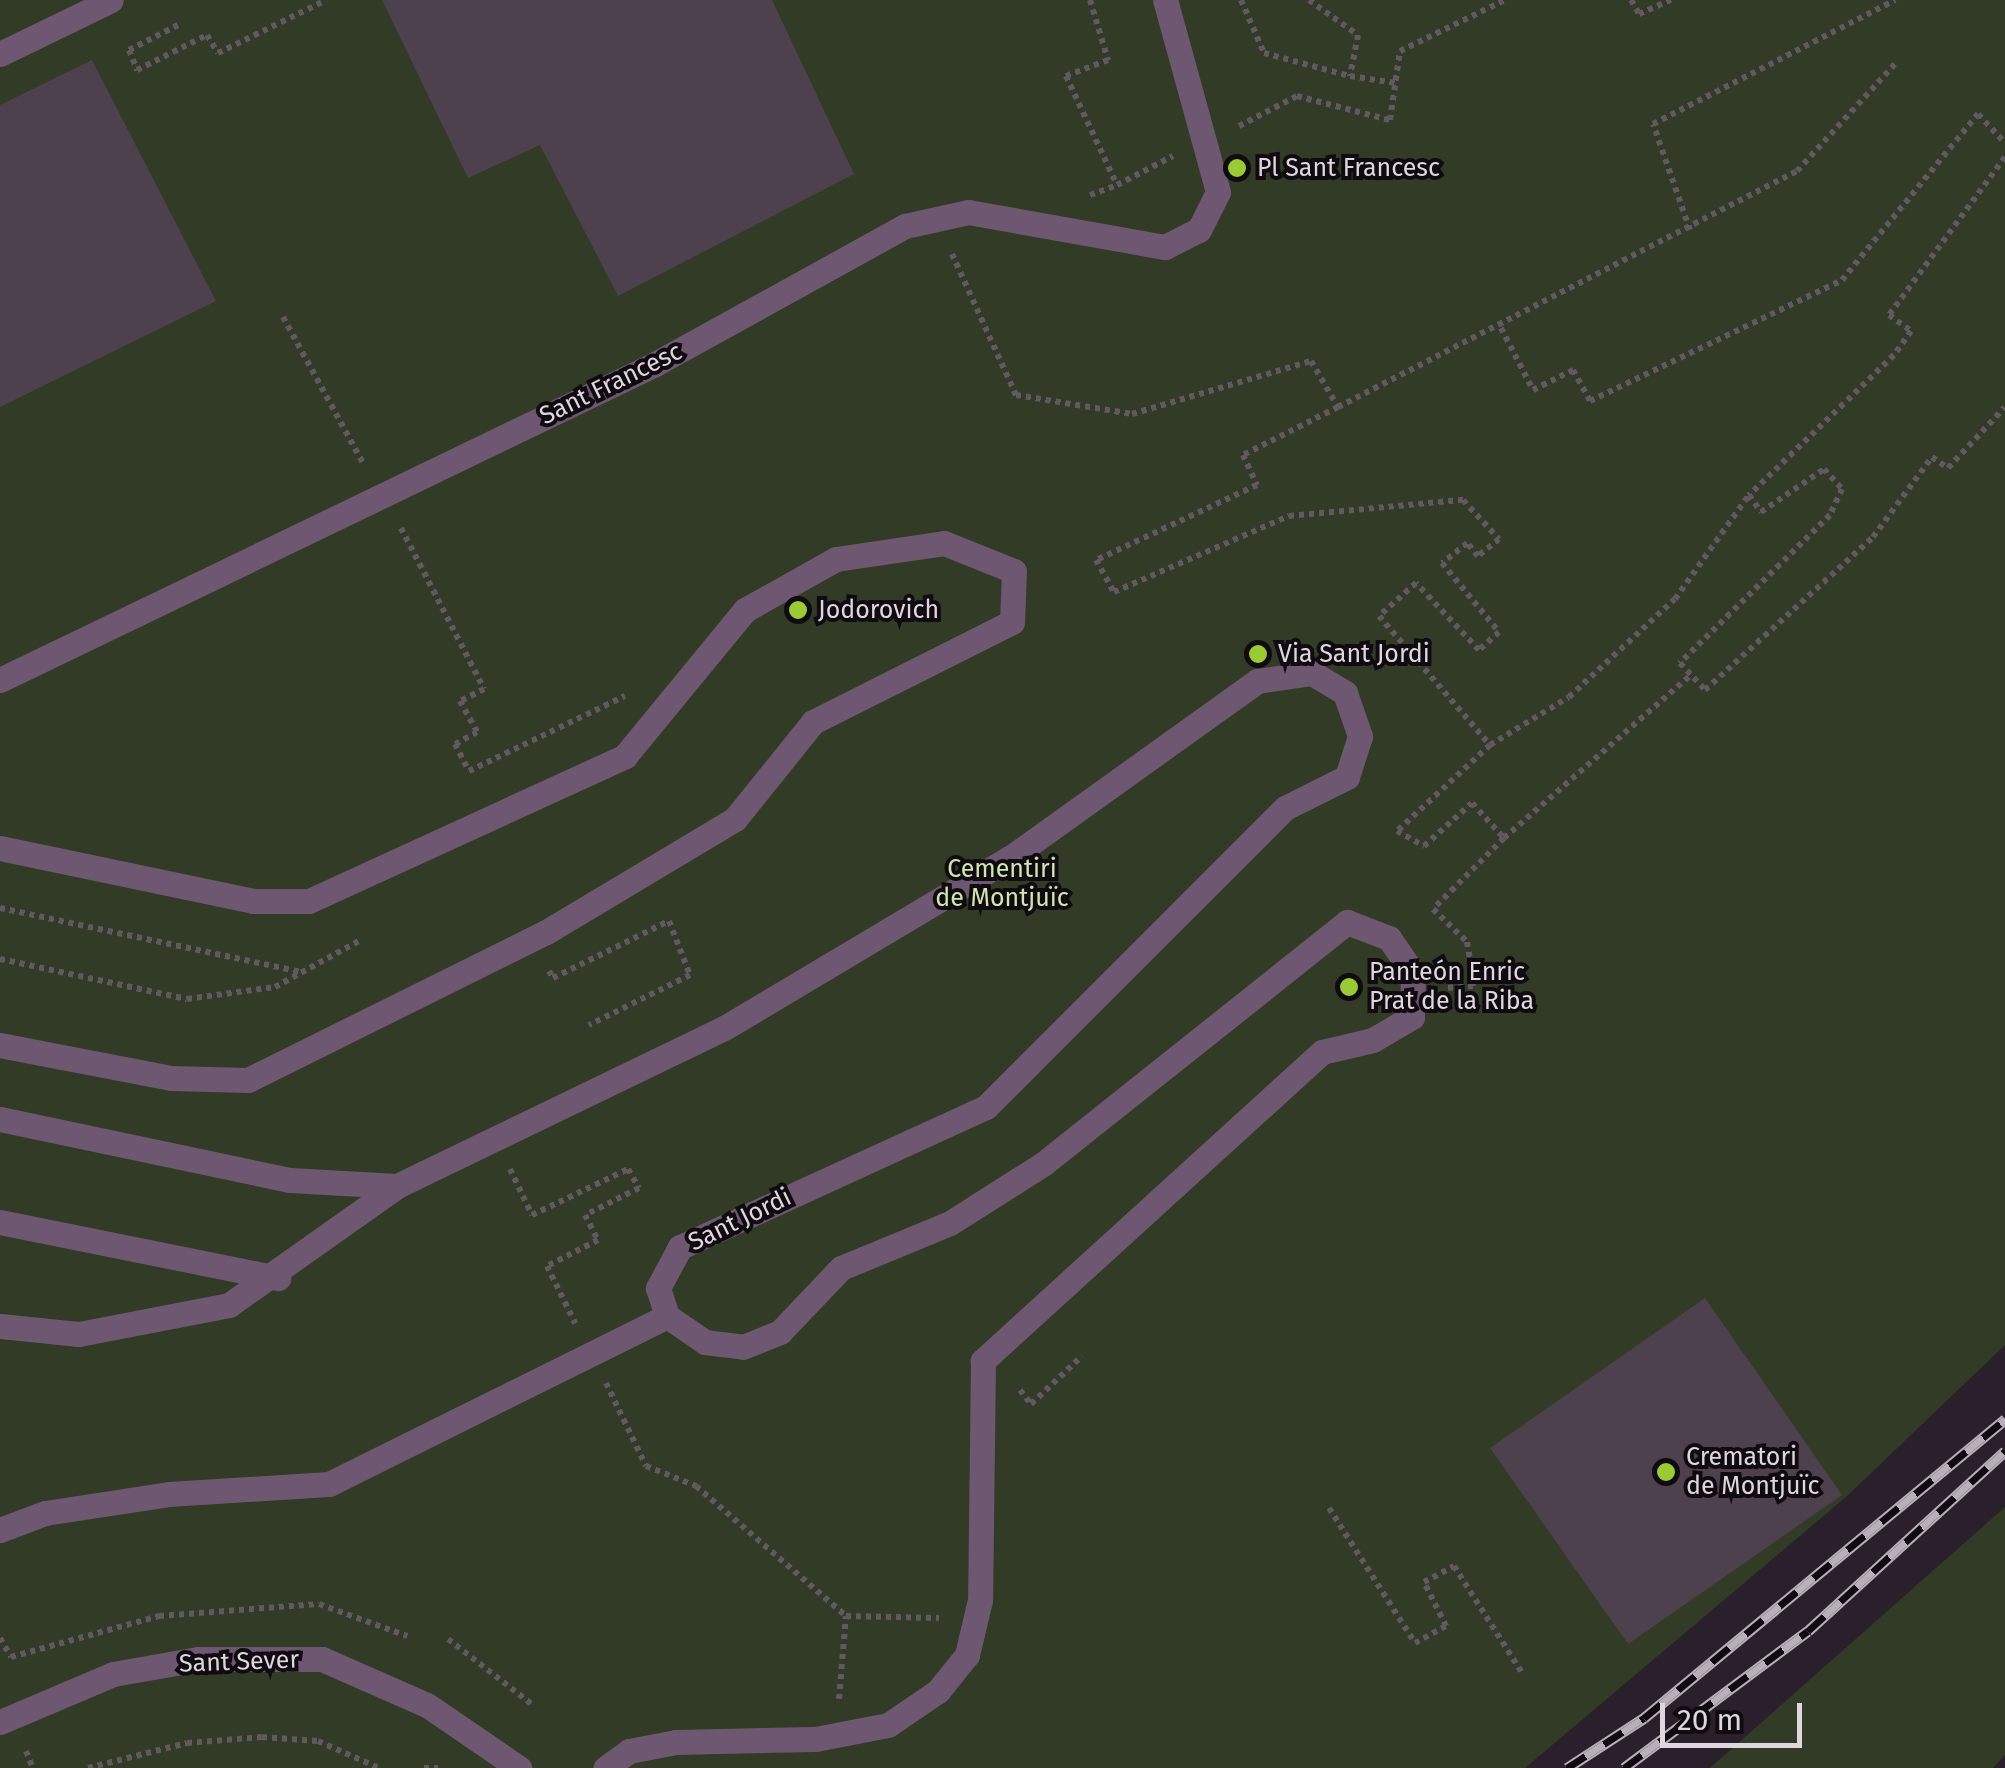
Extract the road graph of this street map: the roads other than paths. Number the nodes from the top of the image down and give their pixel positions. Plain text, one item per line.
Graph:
1 (111, 0) edge
2 (1165, 0) edge
3 (0, 54) edge
4 (0, 680) edge
5 (0, 848) edge
6 (0, 1045) edge
7 (0, 1118) edge
8 (397, 1186) junction
9 (0, 1222) edge
10 (278, 1278) junction
11 (667, 1316) junction
12 (0, 1326) edge
13 (0, 1530) edge
14 (0, 1722) edge
15 (518, 1768) edge
16 (606, 1768) edge

1 - 3 lane
2 - 4 lane, Sant Francesc
5 - 6 lane
7 - 8 lane, Sant Jordi
8 - 10 lane
8 - 11 lane, Sant Jordi
9 - 10 lane
10 - 12 lane
11 - 13 lane
11 - 16 lane
14 - 15 lane, Sant Sever

